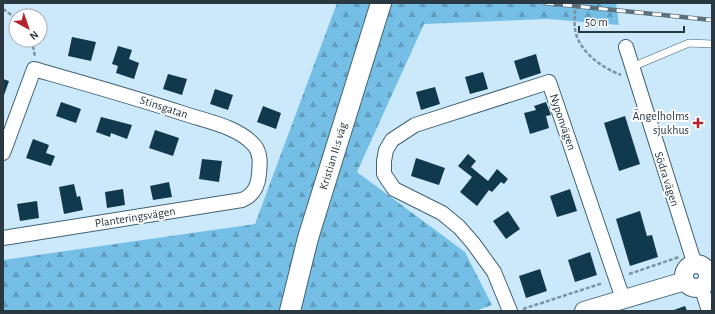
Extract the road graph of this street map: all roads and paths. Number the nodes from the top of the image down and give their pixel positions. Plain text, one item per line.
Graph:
1 (381, 3) edge
2 (575, 10) dead end
3 (712, 44) edge
4 (626, 47) dead end
5 (632, 67) junction
6 (637, 81) junction
7 (3, 154) edge
8 (258, 182) joint
9 (3, 238) edge
10 (700, 276) edge
11 (623, 299) junction
12 (290, 311) edge
13 (510, 311) edge
14 (584, 311) edge
15 (709, 311) edge

1 - 12 main road, Kristian II:s väg
2 - 6 path
3 - 5 lane
4 - 5 street, Södra vägen
5 - 6 street, Södra vägen
6 - 10 street, Södra vägen
7 - 8 street, Stinsgatan
8 - 9 street, Planteringsvägen
10 - 11 street
10 - 15 street, Södra vägen
11 - 13 street, Nyponvägen
11 - 14 street

